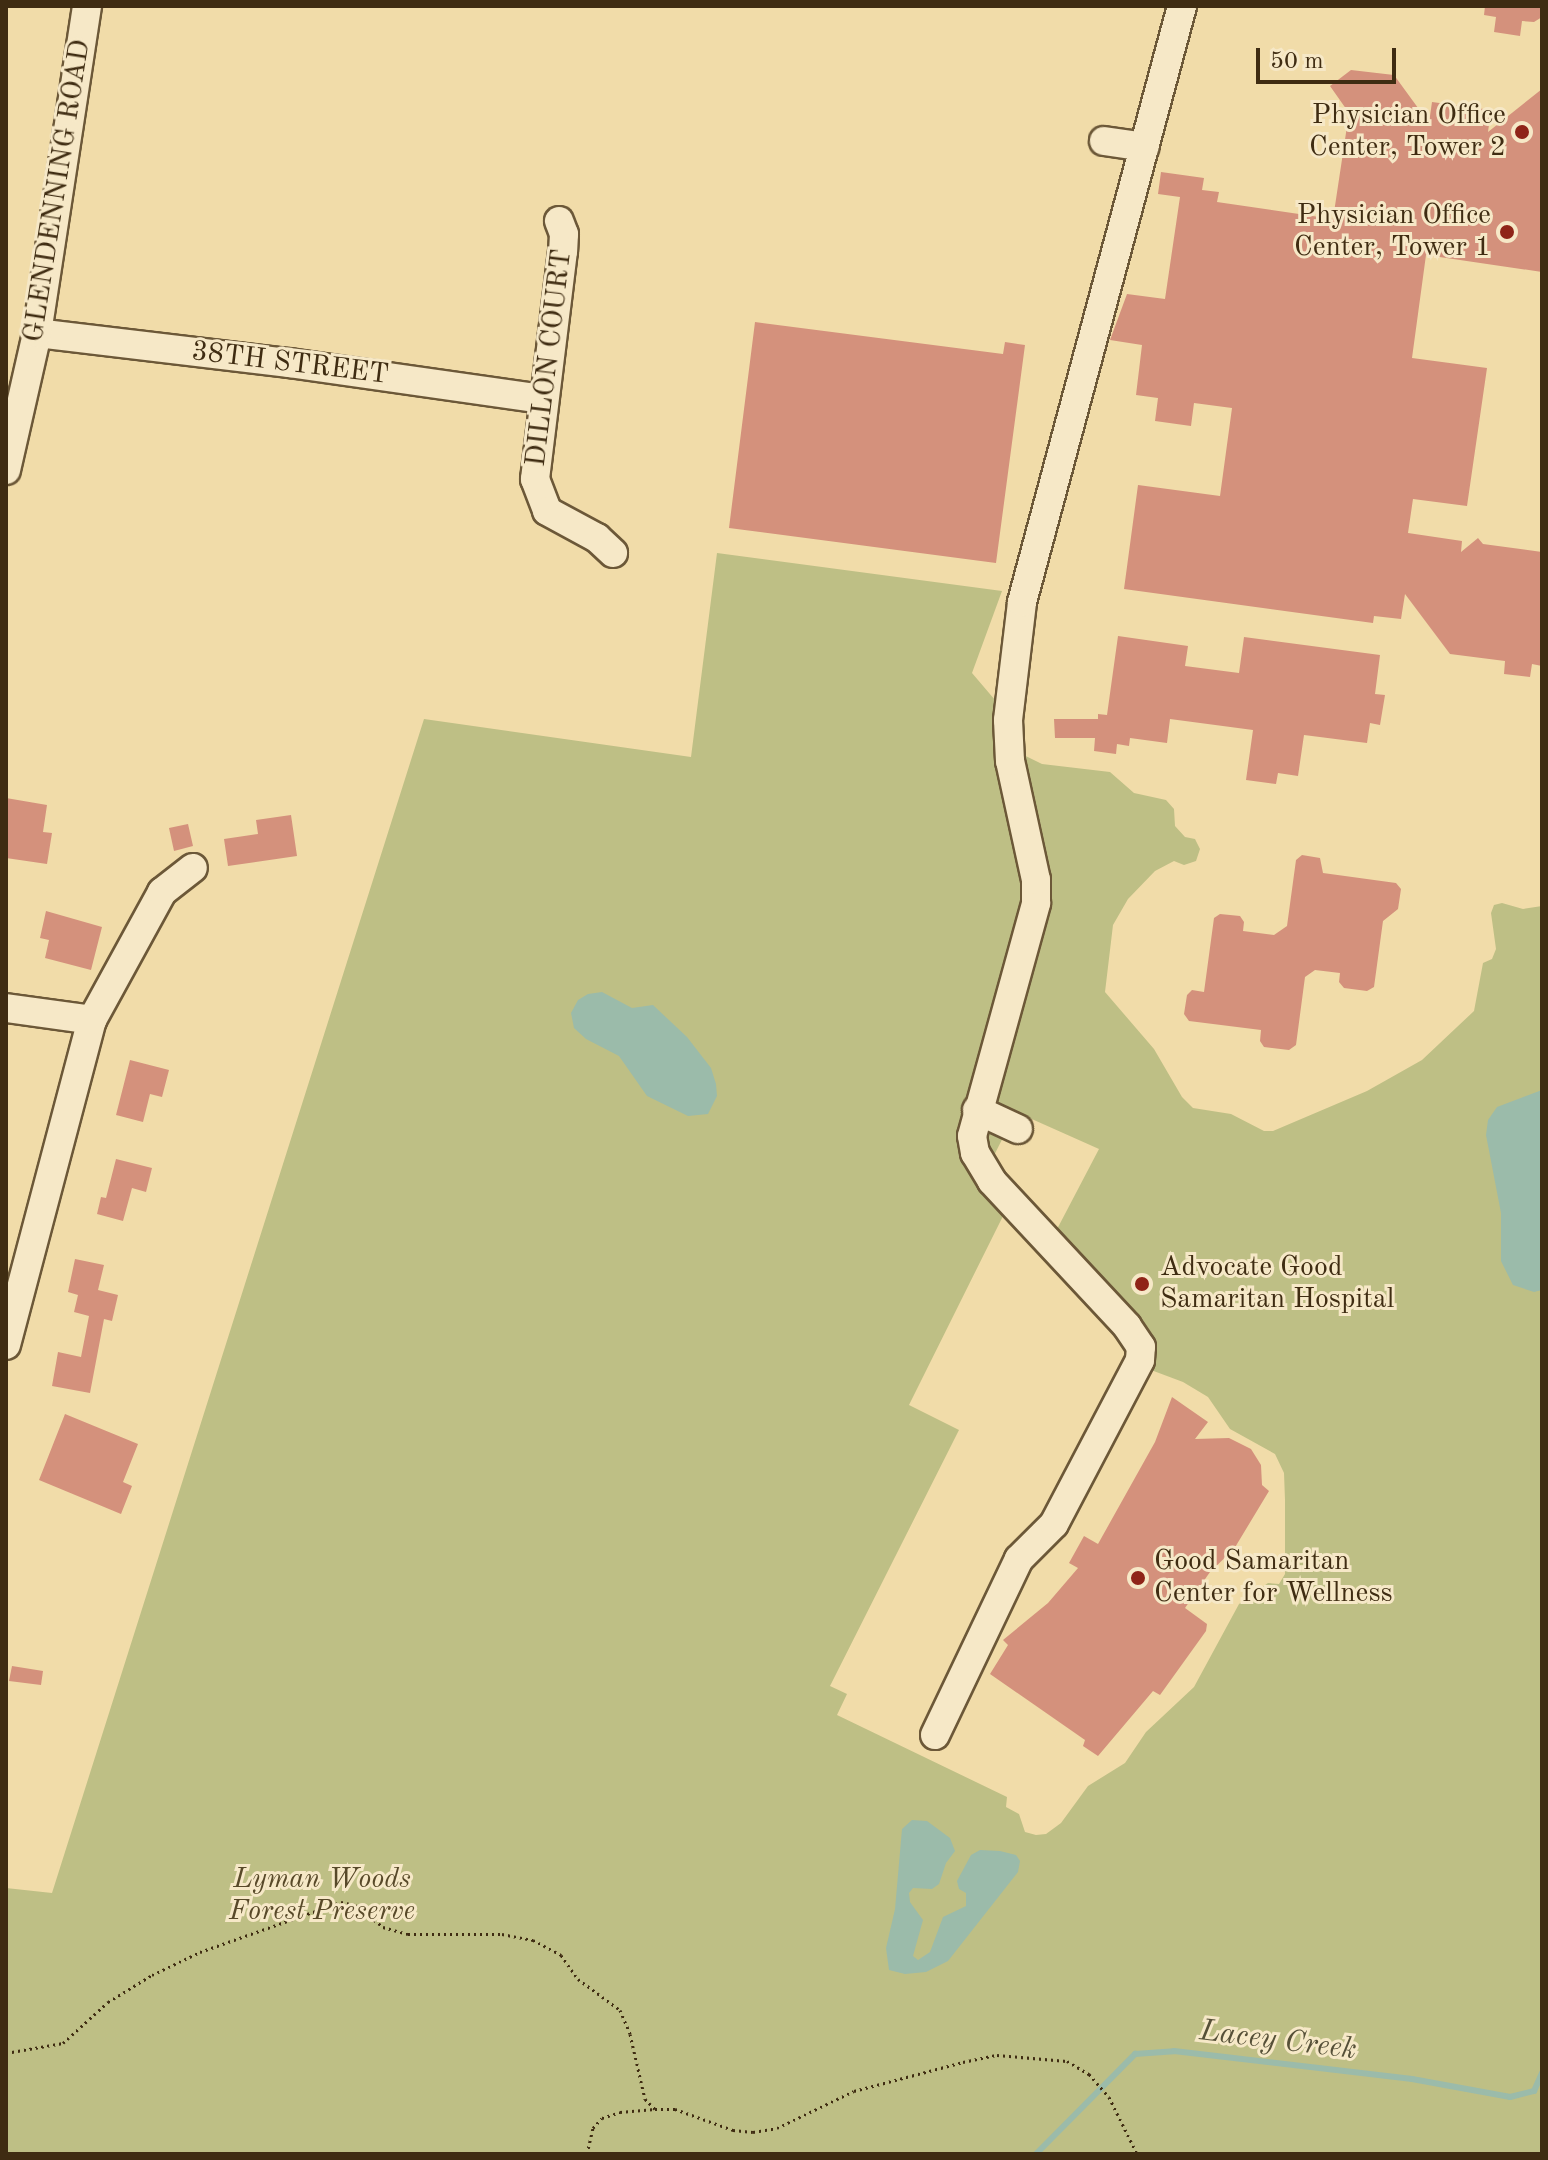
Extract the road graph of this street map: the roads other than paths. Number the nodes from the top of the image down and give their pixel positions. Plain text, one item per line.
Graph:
1 (87, 6) edge
2 (1182, 6) edge
3 (1104, 141) dead end
4 (1145, 147) junction
5 (559, 221) dead end
6 (37, 333) junction
7 (543, 399) junction
8 (6, 470) edge
9 (613, 553) dead end
10 (193, 868) dead end
11 (6, 1008) edge
12 (92, 1020) junction
13 (977, 1110) junction
14 (1018, 1129) dead end
15 (6, 1345) edge
16 (935, 1735) dead end

1 - 6 street, GLENDENNING ROAD
2 - 4 street
3 - 4 street
4 - 13 street
5 - 7 street, DILLON COURT
6 - 7 street, 38TH STREET
6 - 8 street, GLENDENNING ROAD
7 - 9 street, DILLON COURT
10 - 12 street
11 - 12 street
12 - 15 street
13 - 14 street
13 - 16 street

